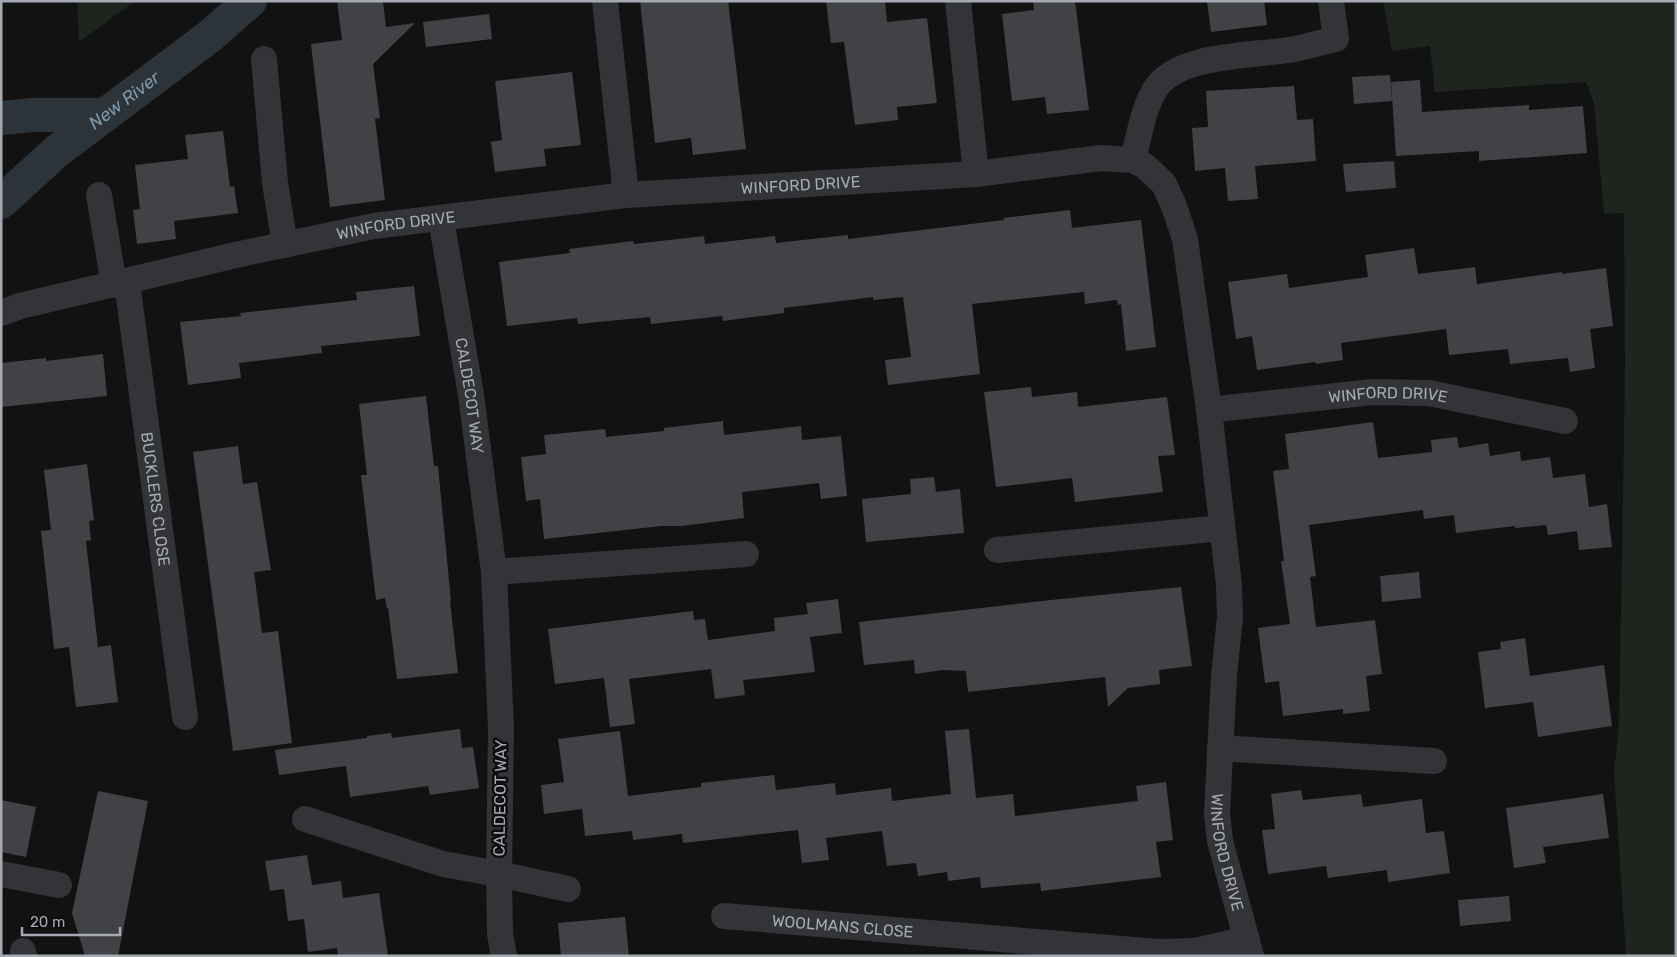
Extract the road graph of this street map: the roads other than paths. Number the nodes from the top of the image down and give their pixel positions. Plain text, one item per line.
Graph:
1 (605, 1) edge
2 (958, 1) edge
3 (1331, 1) edge
4 (264, 59) dead end
5 (1133, 160) junction
6 (976, 174) junction
7 (99, 195) dead end
8 (626, 195) junction
9 (441, 219) junction
10 (285, 245) junction
11 (120, 283) junction
12 (1, 313) edge
13 (1209, 410) junction
14 (1565, 420) dead end
15 (1222, 528) junction
16 (997, 550) dead end
17 (746, 554) dead end
18 (494, 572) junction
19 (184, 717) dead end
20 (1220, 748) junction
21 (1434, 761) dead end
22 (305, 818) dead end
23 (1, 874) edge
24 (499, 874) junction
25 (59, 885) dead end
26 (568, 889) dead end
27 (724, 916) dead end
28 (962, 946) edge
29 (1249, 947) edge
30 (504, 956) edge

1 - 8 street
2 - 6 street
3 - 5 street
4 - 10 street
5 - 6 street, WINFORD DRIVE
5 - 13 street, WINFORD DRIVE
6 - 8 street, WINFORD DRIVE
7 - 11 street, BUCKLERS CLOSE
8 - 9 street, WINFORD DRIVE
9 - 10 street, WINFORD DRIVE
9 - 18 street, CALDECOT WAY
10 - 11 street, WINFORD DRIVE
11 - 12 street, WINFORD DRIVE
11 - 19 street, BUCKLERS CLOSE
13 - 14 street, WINFORD DRIVE
13 - 15 street, WINFORD DRIVE
15 - 16 street
15 - 20 street, WINFORD DRIVE
17 - 18 street
18 - 24 street, CALDECOT WAY
20 - 21 street
20 - 29 street, WINFORD DRIVE
22 - 24 street, CALDECOT WAY
23 - 25 street
24 - 26 street, CALDECOT WAY
24 - 30 street, CALDECOT WAY
27 - 28 street, WOOLMANS CLOSE
28 - 29 street, WOOLMANS CLOSE

